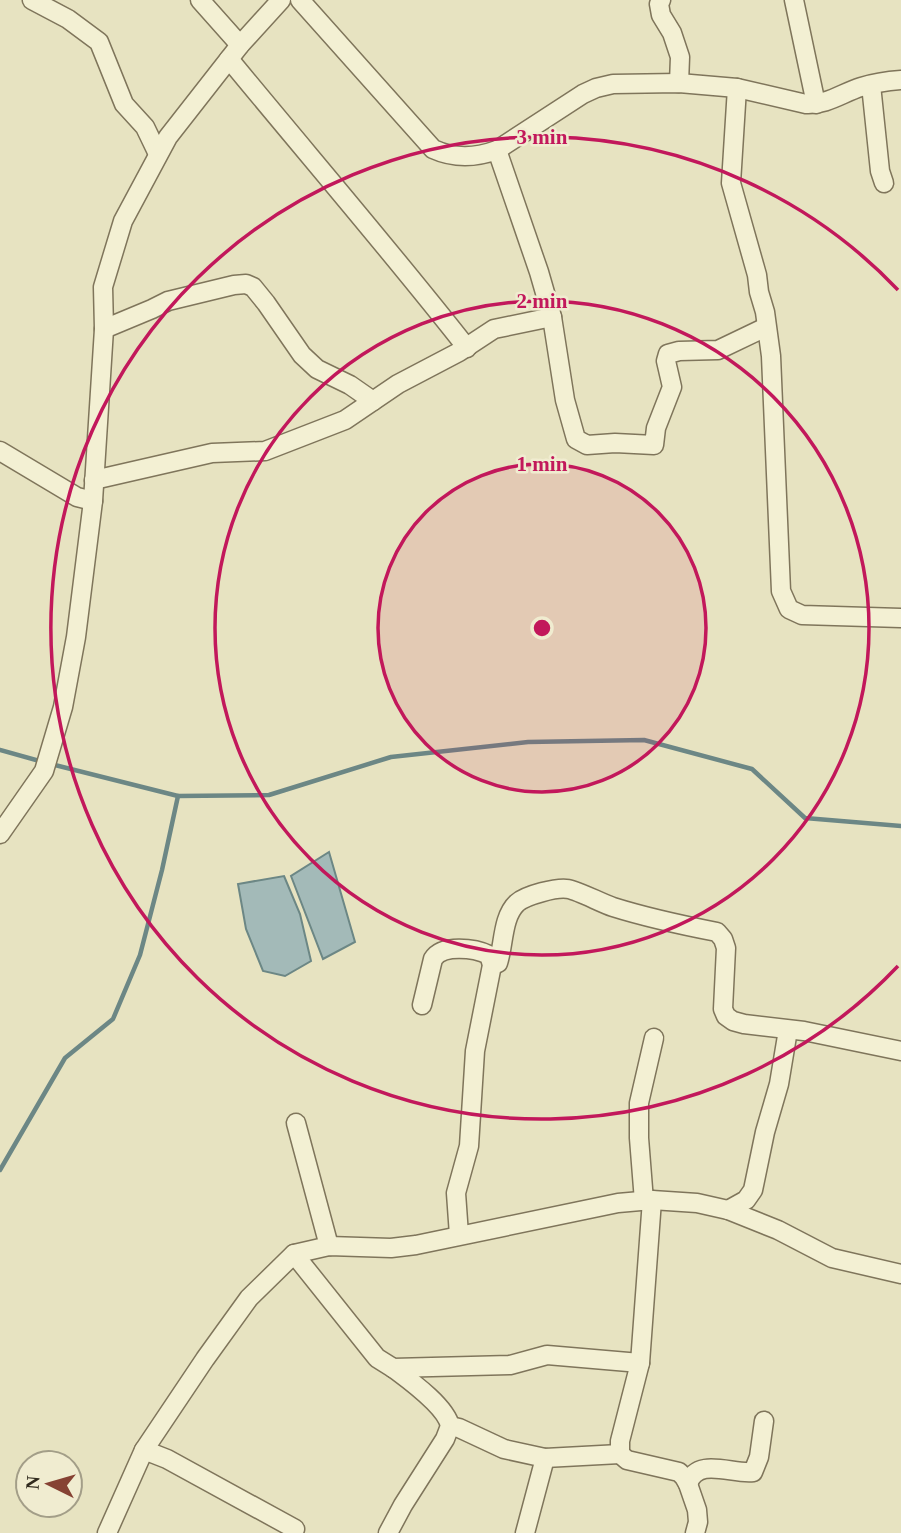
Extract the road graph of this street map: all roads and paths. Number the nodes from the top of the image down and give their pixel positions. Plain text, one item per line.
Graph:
1 (32, 0) edge
2 (200, 0) edge
3 (281, 0) edge
4 (300, 0) edge
5 (661, 0) edge
6 (793, 0) edge
7 (234, 52) junction
8 (901, 80) edge
9 (679, 83) junction
10 (871, 85) junction
11 (737, 88) junction
12 (817, 104) junction
13 (498, 150) junction
14 (158, 154) junction
15 (884, 183) dead end
16 (552, 317) junction
17 (766, 327) junction
18 (104, 328) junction
19 (467, 348) junction
20 (373, 401) junction
21 (0, 452) edge
22 (94, 480) junction
23 (93, 500) junction
24 (901, 618) edge
25 (0, 834) edge
26 (492, 965) junction
27 (422, 1005) dead end
28 (788, 1030) junction
29 (654, 1038) dead end
30 (901, 1051) edge
31 (296, 1123) dead end
32 (648, 1200) junction
33 (728, 1210) junction
34 (459, 1235) junction
35 (329, 1247) junction
36 (294, 1254) junction
37 (901, 1274) edge
38 (640, 1363) junction
39 (393, 1368) junction
40 (764, 1421) dead end
41 (450, 1426) junction
42 (144, 1450) junction
43 (620, 1454) junction
44 (545, 1458) junction
45 (688, 1484) junction
46 (295, 1529) dead end
47 (107, 1533) edge
48 (388, 1533) edge
49 (525, 1533) edge
50 (695, 1533) edge

1 - 14 street
2 - 7 street
3 - 7 street
4 - 13 street
5 - 9 street
6 - 12 street
7 - 14 street
7 - 19 street
8 - 10 street
9 - 11 street
9 - 13 street
10 - 12 street
10 - 15 street
11 - 12 street
11 - 17 street
13 - 16 street
14 - 18 street
16 - 17 street
16 - 19 street
17 - 24 street
18 - 20 street
18 - 22 street
19 - 20 street
20 - 22 street
21 - 23 street
22 - 23 street
23 - 25 street
26 - 27 street
26 - 28 street
26 - 34 street
28 - 30 street
28 - 33 street
29 - 32 street
31 - 35 street
32 - 33 street
32 - 34 street
32 - 38 street
33 - 37 street
34 - 35 street
35 - 36 street
36 - 39 street
36 - 42 street
38 - 39 street
38 - 43 street
39 - 41 street
40 - 45 street
41 - 44 street
41 - 48 street
42 - 46 street
42 - 47 street
43 - 44 street
43 - 45 street
44 - 49 street
45 - 50 street

